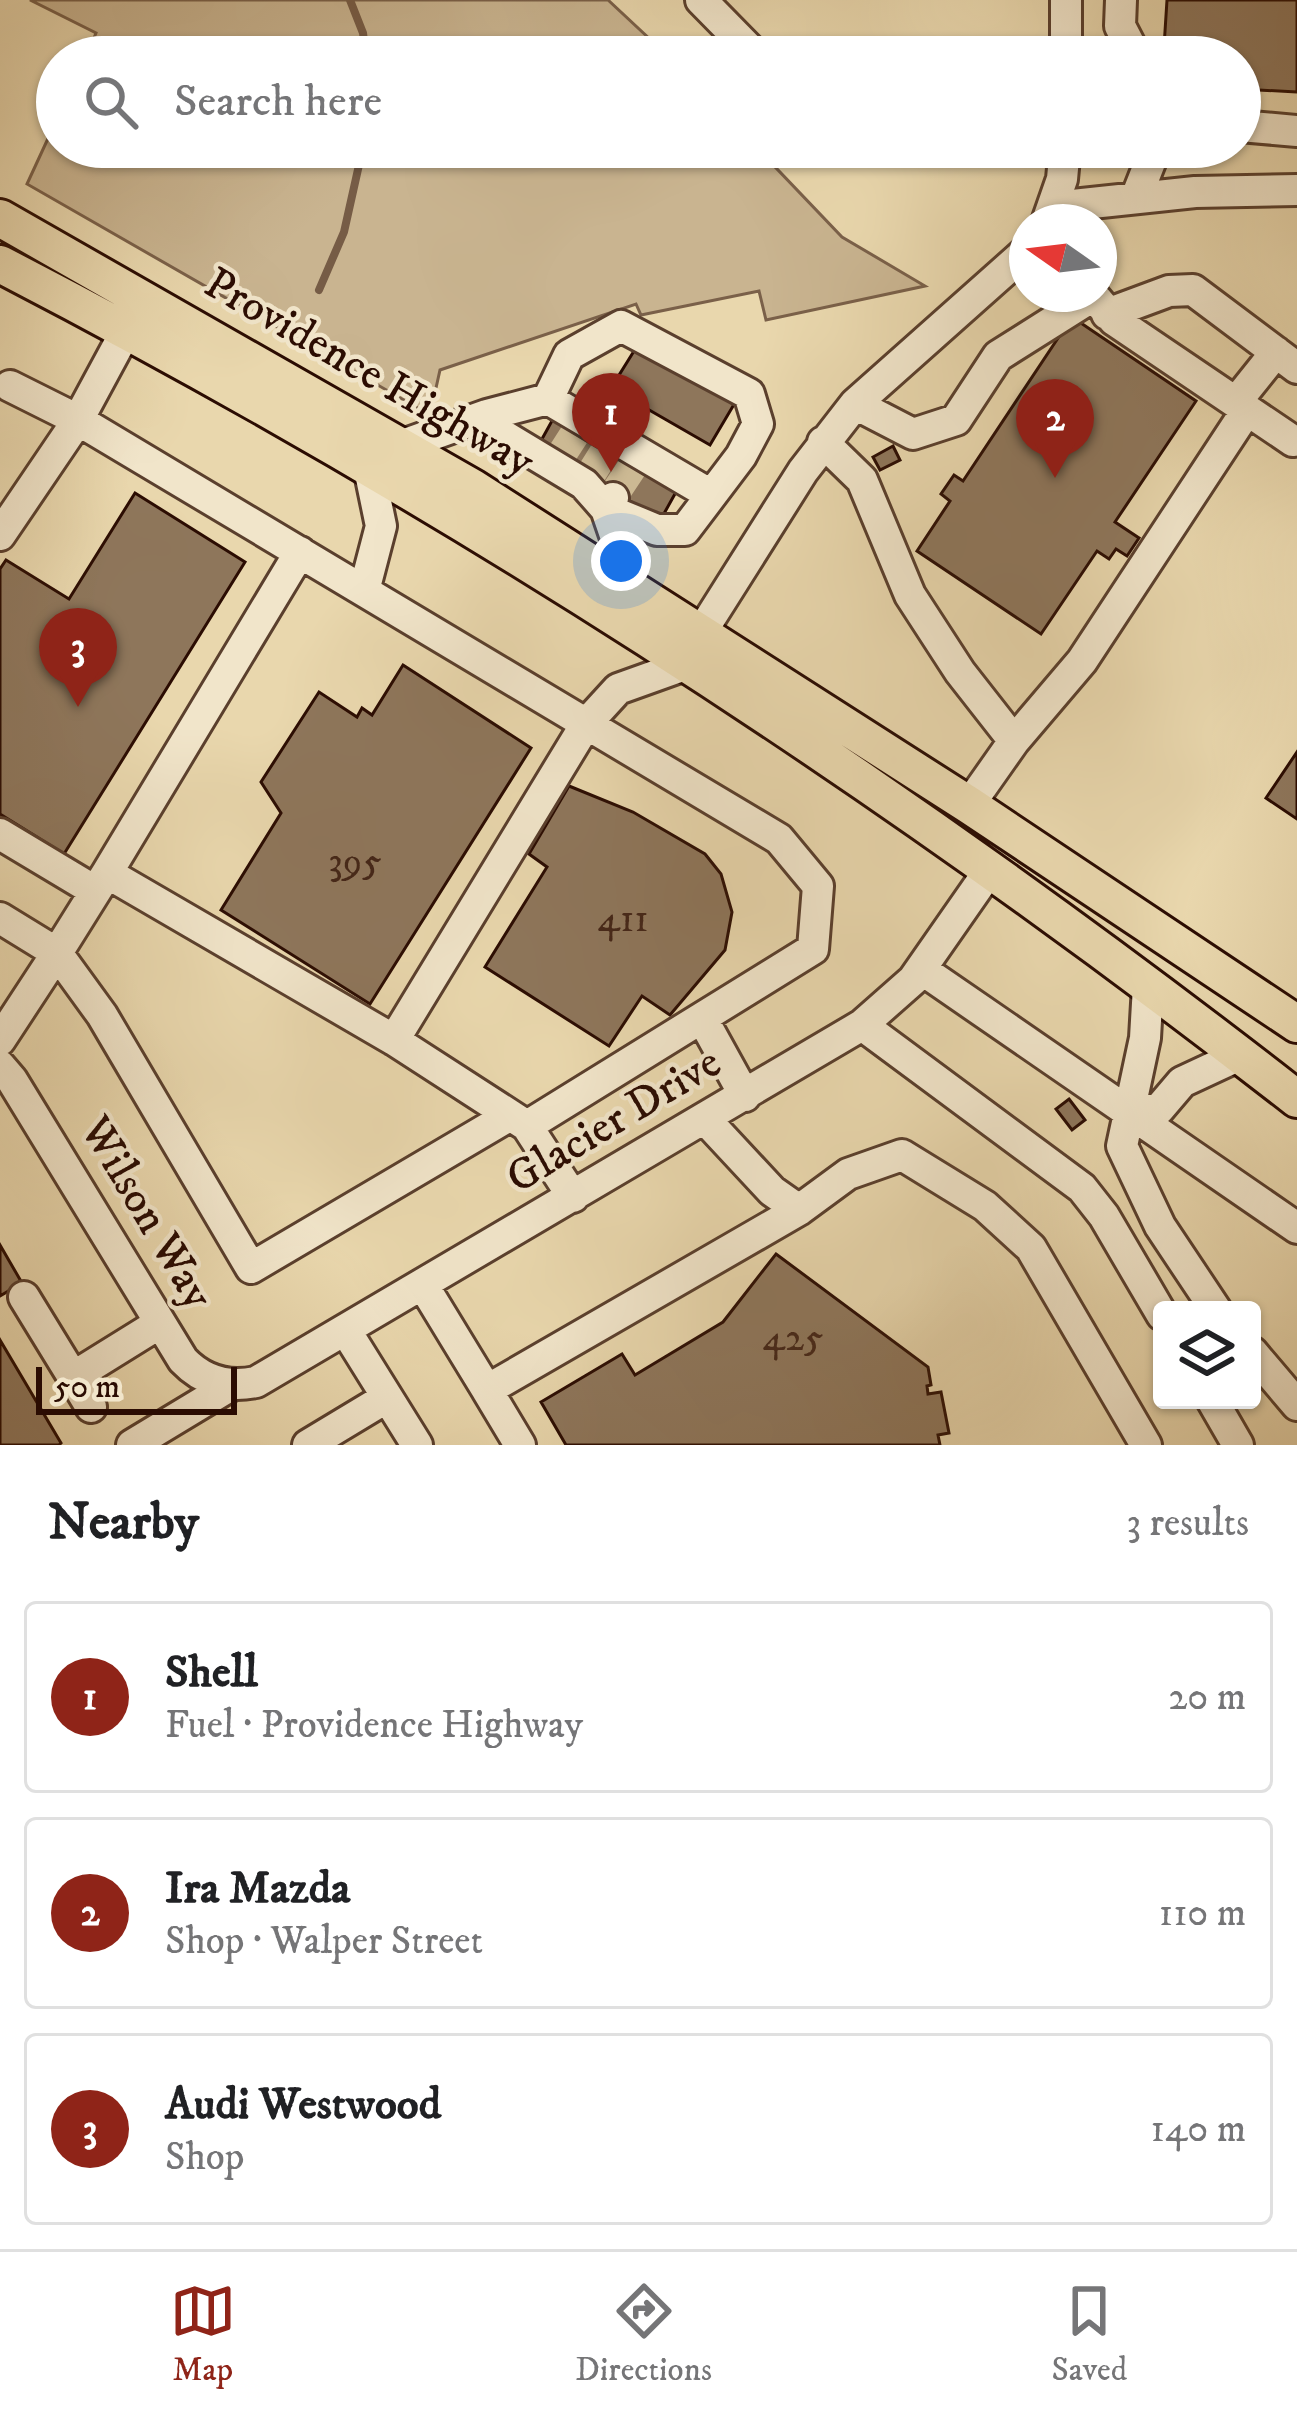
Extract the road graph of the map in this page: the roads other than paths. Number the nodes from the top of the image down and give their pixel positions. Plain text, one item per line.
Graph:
1 (701, 0) edge
2 (1066, 0) edge
3 (1121, 13) edge
4 (737, 36) edge
5 (1066, 36) edge
6 (1086, 36) edge
7 (1261, 127) edge
8 (1297, 130) edge
9 (1059, 168) edge
10 (1148, 168) edge
11 (1297, 190) edge
12 (1136, 198) junction
13 (1055, 204) edge
14 (1110, 204) edge
15 (0, 218) edge
16 (0, 264) edge
17 (1009, 267) edge
18 (1117, 298) edge
19 (1077, 312) edge
20 (1112, 312) edge
21 (126, 331) junction
22 (1286, 360) edge
23 (10, 386) dead end
24 (548, 399) junction
25 (855, 404) junction
26 (1242, 406) junction
27 (476, 419) junction
28 (78, 420) junction
29 (1293, 441) dead end
30 (823, 442) junction
31 (403, 445) junction
32 (369, 468) junction
33 (598, 491) junction
34 (711, 495) junction
35 (0, 535) edge
36 (299, 552) junction
37 (633, 588) junction
38 (364, 591) junction
39 (702, 631) junction
40 (685, 664) junction
41 (586, 724) junction
42 (1014, 741) junction
43 (969, 805) junction
44 (0, 834) edge
45 (989, 871) junction
46 (101, 882) junction
47 (0, 918) edge
48 (57, 953) junction
49 (921, 969) junction
50 (1148, 986) junction
51 (702, 1018) junction
52 (1297, 1024) edge
53 (862, 1025) junction
54 (0, 1040) edge
55 (394, 1040) junction
56 (1240, 1055) junction
57 (0, 1066) edge
58 (745, 1096) junction
59 (1297, 1099) edge
60 (1132, 1112) junction
61 (705, 1119) junction
62 (518, 1121) junction
63 (573, 1197) junction
64 (799, 1210) junction
65 (1297, 1228) edge
66 (423, 1286) junction
67 (24, 1298) dead end
68 (1154, 1301) edge
69 (1210, 1301) edge
70 (160, 1323) junction
71 (346, 1331) junction
72 (1261, 1363) edge
73 (74, 1377) junction
74 (233, 1384) junction
75 (487, 1390) junction
76 (386, 1398) junction
77 (1297, 1405) edge
78 (92, 1407) dead end
79 (1217, 1409) edge
80 (132, 1445) edge
81 (308, 1445) edge
82 (417, 1445) edge
83 (520, 1445) edge
84 (1146, 1445) edge
85 (1238, 1445) edge

1 - 4 street
2 - 5 street
3 - 6 street
7 - 8 street
9 - 13 street
10 - 12 street
11 - 12 street
12 - 14 street
15 - 31 main road, Providence Highway
16 - 21 main road, Providence Highway
17 - 25 street
18 - 22 street
19 - 25 street
20 - 26 street
21 - 28 street
21 - 32 main road, Providence Highway
22 - 26 street
23 - 28 street
24 - 27 street
24 - 34 street
24 - 34 street
25 - 30 street
26 - 29 street
26 - 42 street
27 - 31 street
27 - 33 street
28 - 35 street
28 - 36 street
30 - 39 street
30 - 42 street
31 - 37 main road, Providence Highway
32 - 38 street
32 - 40 main road, Providence Highway
33 - 34 street
33 - 37 street
36 - 38 street
36 - 46 street
37 - 39 main road, Providence Highway
38 - 41 street
39 - 43 main road, Providence Highway
40 - 41 street
40 - 45 main road, Providence Highway
41 - 51 street
41 - 55 street
42 - 43 street
43 - 52 main road, Providence Highway
44 - 46 street
45 - 49 street, Glacier Drive
45 - 50 main road, Providence Highway
46 - 48 street
46 - 55 street
47 - 48 street
48 - 54 street
48 - 62 street
49 - 53 street, Glacier Drive
49 - 60 street
50 - 56 main road, Providence Highway
50 - 60 street
51 - 58 street
51 - 62 street
53 - 58 street, Glacier Drive
53 - 68 street
55 - 62 street
56 - 59 main road, Providence Highway
56 - 60 street
57 - 70 street, Wilson Way
58 - 61 street, Glacier Drive
60 - 65 street
60 - 69 street
61 - 63 street, Glacier Drive
61 - 64 street
62 - 63 street
63 - 66 street, Glacier Drive
64 - 75 street
64 - 84 street
66 - 71 street, Glacier Drive
66 - 75 street
67 - 73 street
70 - 73 street
70 - 74 street, Wilson Way
71 - 74 street, Glacier Drive
71 - 76 street
72 - 77 street
73 - 78 street
74 - 80 street, Glacier Drive
75 - 83 street
76 - 81 street
76 - 82 street
79 - 85 street

